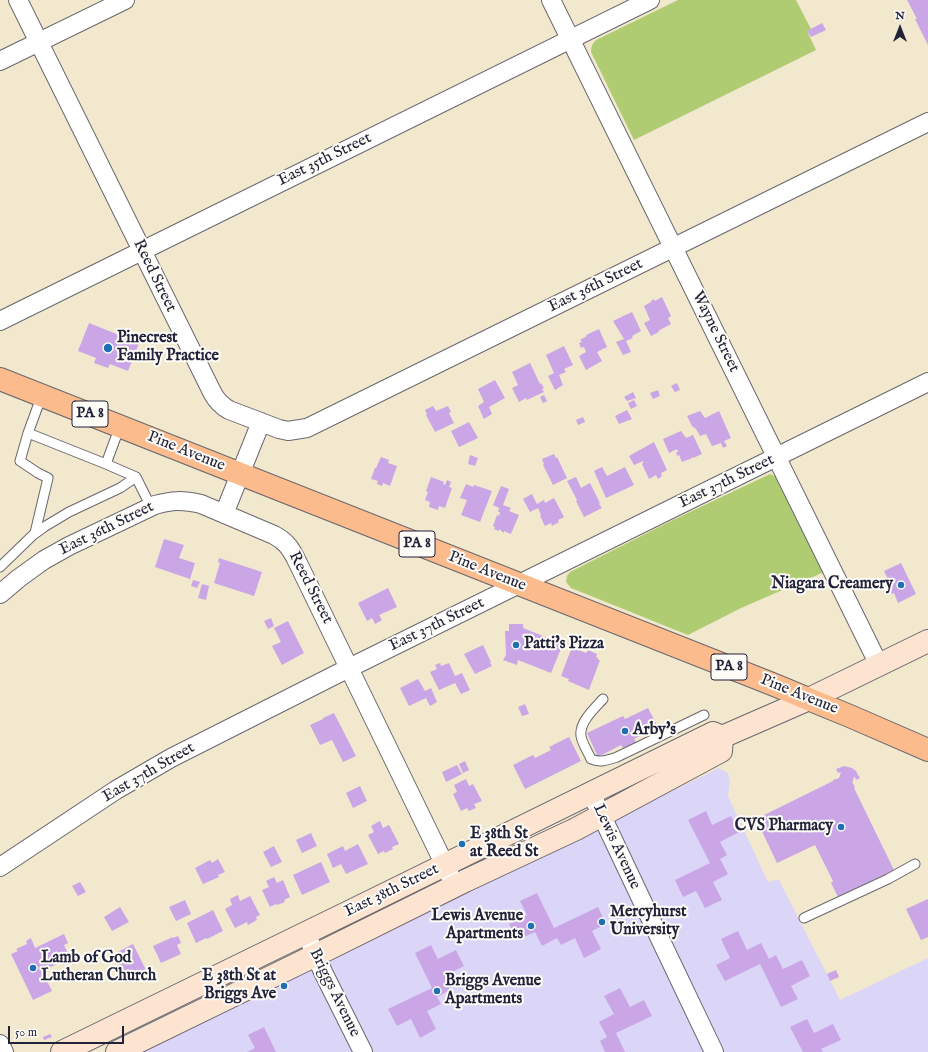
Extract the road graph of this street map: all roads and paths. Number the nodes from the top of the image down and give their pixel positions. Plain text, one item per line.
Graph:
1 (18, 0) edge
2 (125, 0) edge
3 (551, 0) edge
4 (650, 0) edge
5 (570, 39) junction
6 (39, 42) junction
7 (0, 62) edge
8 (928, 122) edge
9 (674, 247) junction
10 (142, 251) junction
11 (0, 321) edge
12 (0, 379) edge
13 (928, 382) edge
14 (42, 395) junction
15 (261, 422) junction
16 (120, 426) junction
17 (28, 433) junction
18 (776, 457) junction
19 (106, 464) junction
20 (240, 474) junction
21 (136, 477) junction
22 (152, 507) junction
23 (224, 514) junction
24 (35, 533) junction
25 (0, 567) edge
26 (519, 584) junction
27 (0, 594) edge
28 (928, 641) edge
29 (879, 665) junction
30 (349, 668) junction
31 (604, 699) dead end
32 (809, 699) junction
33 (704, 715) dead end
34 (722, 737) junction
35 (925, 754) edge
36 (591, 794) junction
37 (601, 815) junction
38 (915, 864) dead end
39 (445, 866) junction
40 (0, 867) edge
41 (455, 886) junction
42 (804, 918) dead end
43 (306, 933) junction
44 (316, 956) junction
45 (0, 1044) edge
46 (4, 1052) edge
47 (62, 1052) edge
48 (117, 1052) edge
49 (363, 1052) edge
50 (714, 1052) edge

1 - 6 street, Reed Street
2 - 6 street
3 - 5 street, Wayne Street
4 - 5 street, East 35th Street
5 - 9 street, Wayne Street
5 - 10 street, East 35th Street
6 - 7 street
6 - 10 street, Reed Street
8 - 9 street, East 36th Street
9 - 15 street, East 36th Street
9 - 18 street, Wayne Street
10 - 11 street, East 35th Street
10 - 15 street, Reed Street
12 - 14 main road, Pine Avenue / PA 8
13 - 18 street, East 37th Street
14 - 16 main road, Pine Avenue / PA 8
14 - 17 lane
15 - 20 street
16 - 19 lane
16 - 20 main road, Pine Avenue / PA 8
17 - 19 lane
17 - 24 lane
18 - 26 street, East 37th Street
18 - 29 street, Wayne Street
19 - 21 lane
20 - 23 street
20 - 26 main road, Pine Avenue / PA 8
21 - 22 lane
21 - 24 lane
22 - 23 street, East 36th Street
22 - 27 street, East 36th Street
23 - 30 street, Reed Street
24 - 25 lane
26 - 30 street, East 37th Street
26 - 32 main road, Pine Avenue / PA 8
28 - 29 main road, East 38th Street
29 - 32 main road, East 38th Street
30 - 39 street, Reed Street
30 - 40 street, East 37th Street
31 - 33 lane
32 - 34 main road, East 38th Street
32 - 35 main road, Pine Avenue / PA 8
34 - 36 main road, East 38th Street
34 - 37 main road, East 38th Street
36 - 37 street, Lewis Avenue
36 - 39 main road, East 38th Street
37 - 41 main road, East 38th Street
37 - 50 street, Lewis Avenue
38 - 42 lane
39 - 41 street, Reed Street
39 - 43 main road, East 38th Street
41 - 44 main road, East 38th Street
43 - 44 street, Briggs Avenue
43 - 47 main road, East 38th Street
44 - 48 main road, East 38th Street
44 - 49 street, Briggs Avenue
45 - 46 street

